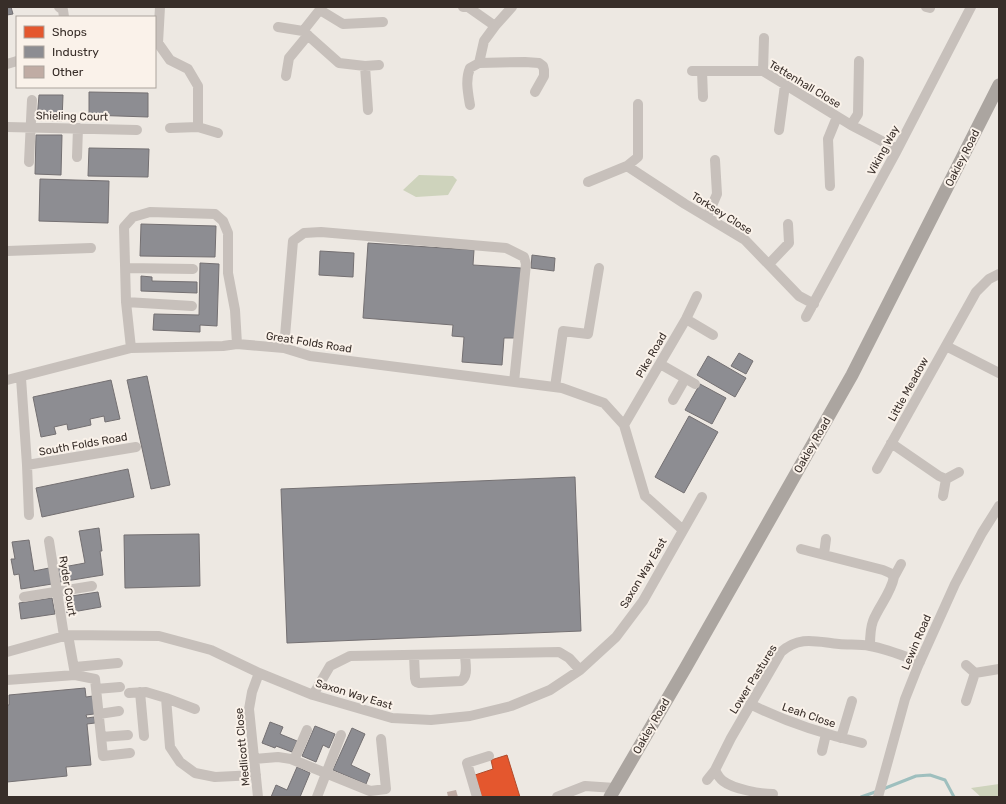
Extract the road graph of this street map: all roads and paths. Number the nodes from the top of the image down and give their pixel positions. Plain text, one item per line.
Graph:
1 (59, 7) edge
2 (160, 7) edge
3 (463, 7) edge
4 (512, 7) edge
5 (971, 7) edge
6 (321, 8) edge
7 (64, 16) edge
8 (383, 22) dead end
9 (495, 26) junction
10 (278, 27) dead end
11 (306, 33) junction
12 (764, 38) dead end
13 (859, 61) dead end
14 (479, 63) junction
15 (365, 66) junction
16 (379, 66) dead end
17 (763, 70) junction
18 (286, 76) dead end
19 (785, 85) junction
20 (999, 85) edge
21 (535, 92) dead end
22 (703, 97) dead end
23 (32, 100) dead end
24 (638, 104) dead end
25 (470, 105) dead end
26 (368, 110) dead end
27 (837, 117) junction
28 (851, 125) junction
29 (7, 127) edge
30 (30, 127) junction
31 (198, 127) junction
32 (78, 128) junction
33 (170, 128) dead end
34 (137, 130) dead end
35 (780, 130) dead end
36 (218, 133) dead end
37 (897, 149) junction
38 (77, 157) dead end
39 (715, 160) dead end
40 (29, 162) dead end
41 (627, 166) junction
42 (588, 182) dead end
43 (830, 186) dead end
44 (707, 217) junction
45 (788, 224) dead end
46 (91, 248) dead end
47 (7, 250) edge
48 (769, 264) junction
49 (126, 268) junction
50 (599, 268) dead end
51 (193, 269) dead end
52 (999, 274) edge
53 (697, 296) dead end
54 (126, 302) junction
55 (814, 304) junction
56 (192, 306) dead end
57 (806, 317) dead end
58 (686, 319) junction
59 (713, 335) dead end
60 (237, 344) junction
61 (946, 346) junction
62 (131, 348) junction
63 (284, 348) junction
64 (660, 364) junction
65 (999, 373) edge
66 (21, 378) junction
67 (685, 379) junction
68 (7, 380) edge
69 (514, 382) junction
70 (695, 384) dead end
71 (559, 387) junction
72 (673, 400) dead end
73 (624, 425) junction
74 (891, 443) junction
75 (136, 447) dead end
76 (27, 466) junction
77 (876, 469) dead end
78 (959, 472) dead end
79 (946, 479) junction
80 (943, 496) dead end
81 (702, 497) dead end
82 (997, 513) edge
83 (28, 515) dead end
84 (683, 530) junction
85 (826, 539) dead end
86 (49, 541) dead end
87 (801, 549) dead end
88 (824, 554) junction
89 (901, 564) dead end
90 (894, 577) junction
91 (92, 586) dead end
92 (58, 591) junction
93 (24, 597) dead end
94 (66, 635) junction
95 (870, 646) junction
96 (7, 652) edge
97 (465, 654) junction
98 (414, 655) junction
99 (920, 662) junction
100 (118, 663) dead end
101 (966, 665) dead end
102 (999, 669) edge
103 (580, 670) junction
104 (75, 671) junction
105 (259, 673) junction
106 (975, 673) junction
107 (7, 680) edge
108 (96, 689) junction
109 (140, 692) junction
110 (313, 695) junction
111 (166, 698) junction
112 (852, 701) dead end
113 (966, 701) dead end
114 (750, 704) junction
115 (195, 709) dead end
116 (119, 711) dead end
117 (99, 714) junction
118 (307, 730) dead end
119 (826, 734) junction
120 (128, 735) dead end
121 (341, 735) dead end
122 (144, 736) dead end
123 (101, 737) junction
124 (841, 738) junction
125 (381, 740) dead end
126 (862, 743) dead end
127 (822, 751) dead end
128 (130, 754) dead end
129 (489, 756) dead end
130 (254, 759) junction
131 (294, 760) junction
132 (715, 770) junction
133 (327, 774) junction
134 (256, 775) junction
135 (707, 780) dead end
136 (387, 793) edge
137 (613, 793) edge
138 (773, 794) dead end
139 (258, 797) edge
140 (316, 797) edge
141 (477, 797) edge
142 (557, 797) edge
143 (878, 797) edge

1 - 7 street
2 - 31 street
3 - 9 street
4 - 9 street
5 - 37 street, Viking Way
6 - 8 street
6 - 11 street
9 - 14 street
10 - 11 street
11 - 15 street
11 - 18 street
12 - 17 street
13 - 28 street
14 - 21 street
14 - 25 street
15 - 16 street
15 - 26 street
17 - 19 street, Tettenhall Close
17 - 22 street, Tettenhall Close
19 - 27 street, Tettenhall Close
19 - 35 street
20 - 137 main road, Oakley Road
23 - 30 street
24 - 41 street
27 - 28 street, Tettenhall Close
27 - 43 street
28 - 37 street, Tettenhall Close
29 - 30 street, Shieling Court
30 - 32 street, Shieling Court
30 - 40 street
31 - 33 street
31 - 36 street
32 - 34 street, Shieling Court
32 - 38 street
37 - 55 street, Viking Way
39 - 44 street
41 - 42 street
41 - 44 street, Torksey Close
44 - 48 street, Torksey Close
45 - 48 street
46 - 47 street
48 - 55 street, Torksey Close
49 - 51 street
49 - 54 street
49 - 60 street
50 - 71 street
52 - 61 street, Little Meadow
53 - 58 street, Pike Road
54 - 56 street
54 - 62 street
55 - 57 street, Viking Way
58 - 59 street
58 - 64 street, Pike Road
60 - 62 street, Great Folds Road
60 - 63 street, Great Folds Road
61 - 65 street
61 - 74 street, Little Meadow
62 - 66 street, Great Folds Road
63 - 69 street, Great Folds Road
63 - 69 street
64 - 67 street
64 - 73 street, Pike Road
66 - 68 street, Great Folds Road
66 - 76 street, South Folds Road
67 - 70 street
67 - 72 street
69 - 71 street, Great Folds Road
71 - 73 street, Great Folds Road
73 - 84 street
74 - 77 street, Little Meadow
74 - 79 street
75 - 76 street, South Folds Road
76 - 83 street
78 - 79 street
79 - 80 street
81 - 84 street, Saxon Way East
82 - 99 street, Lewin Road
84 - 103 street, Saxon Way East
85 - 88 street
86 - 92 street, Ryder Court
87 - 88 street
88 - 90 street
89 - 90 street
90 - 95 street
91 - 92 street
92 - 93 street
92 - 94 street, Ryder Court
94 - 96 street, Saxon Way East
94 - 104 street, Ryder Court
94 - 105 street, Saxon Way East
95 - 99 street, Lower Pastures
95 - 114 street, Lower Pastures
97 - 98 street
97 - 98 street
97 - 103 street
98 - 110 street
99 - 143 street, Lewin Road
100 - 104 street
101 - 106 street
102 - 106 street
103 - 110 street, Saxon Way East
104 - 107 street
104 - 108 street
105 - 110 street, Saxon Way East
105 - 130 street, Medlicott Close
106 - 113 street
108 - 109 street
108 - 117 street
109 - 111 street
109 - 122 street
111 - 115 street
111 - 134 street
112 - 124 street
114 - 119 street, Leah Close
114 - 132 street, Lower Pastures
116 - 117 street
117 - 123 street
118 - 131 street
119 - 124 street, Leah Close
119 - 127 street
120 - 123 street
121 - 133 street
123 - 128 street
124 - 126 street, Leah Close
125 - 136 street
129 - 141 street
130 - 131 street
130 - 134 street, Medlicott Close
131 - 133 street
132 - 135 street, Lower Pastures
132 - 138 street
133 - 136 street
133 - 140 street
134 - 139 street, Medlicott Close
137 - 142 street

